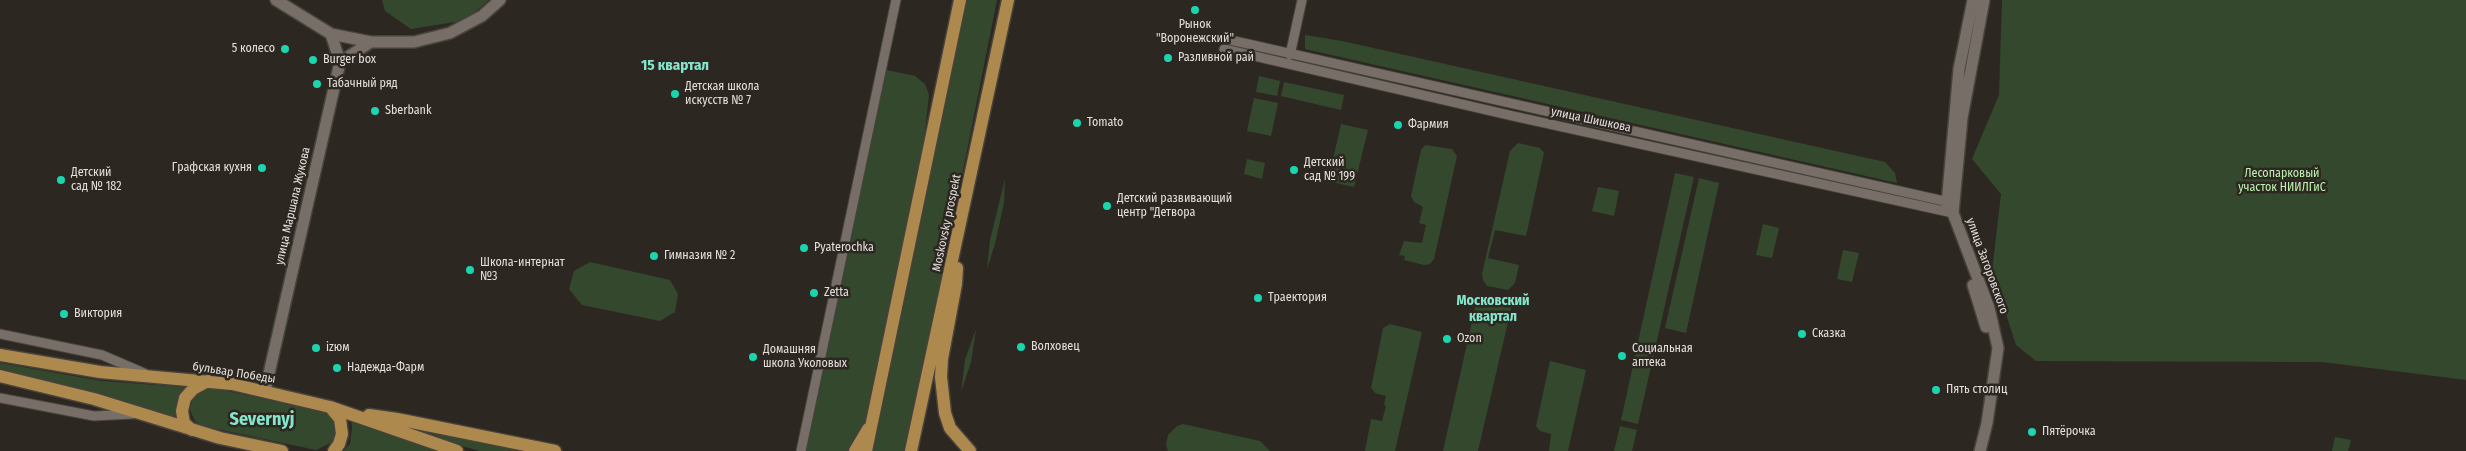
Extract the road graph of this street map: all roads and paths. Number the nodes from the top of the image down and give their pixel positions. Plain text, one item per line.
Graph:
1 (276, 0) edge
2 (500, 0) edge
3 (896, 0) edge
4 (960, 0) edge
5 (1008, 0) edge
6 (1302, 0) edge
7 (1972, 0) edge
8 (1984, 0) edge
9 (331, 34) junction
10 (371, 42) junction
11 (1290, 55) junction
12 (340, 62) junction
13 (1950, 208) junction
14 (958, 233) junction
15 (0, 334) edge
16 (0, 355) edge
17 (149, 375) junction
18 (0, 376) edge
19 (208, 381) junction
20 (265, 392) junction
21 (0, 398) edge
22 (330, 407) junction
23 (144, 413) junction
24 (350, 413) junction
25 (872, 423) junction
26 (192, 430) junction
27 (232, 441) junction
28 (245, 451) edge
29 (280, 451) edge
30 (334, 451) edge
31 (457, 451) edge
32 (555, 451) edge
33 (801, 451) edge
34 (855, 451) edge
35 (866, 451) edge
36 (911, 451) edge
37 (970, 451) edge
38 (1973, 451) edge
39 (1980, 451) edge

1 - 9 street
2 - 10 street
3 - 33 street
4 - 25 main road
5 - 14 main road, Moskovsky prospekt
6 - 11 street
7 - 13 street, улица Загоровского
8 - 13 street, улица Загоровского
9 - 10 street
9 - 12 street
10 - 12 street
11 - 13 street, улица Шишкова
11 - 13 street, улица Шишкова
12 - 20 street, улица Маршала Жукова
13 - 38 street, улица Загоровского
13 - 39 street, улица Загоровского
14 - 36 main road, Moskovsky prospekt
14 - 37 main road
15 - 17 street
16 - 17 main road, бульвар Победы
17 - 19 main road, бульвар Победы
18 - 23 main road
19 - 20 main road, бульвар Победы
19 - 26 main road
20 - 22 main road, бульвар Победы
21 - 23 street
22 - 24 main road, бульвар Победы
22 - 30 main road
23 - 26 main road
24 - 31 main road, бульвар Победы
24 - 32 main road
25 - 34 main road
25 - 35 main road
26 - 27 main road
27 - 28 street
27 - 29 main road

